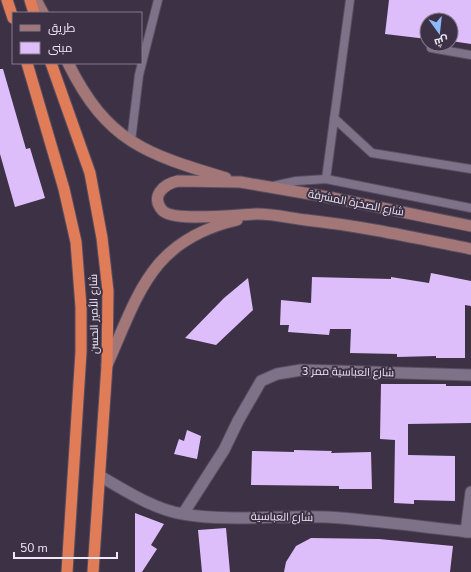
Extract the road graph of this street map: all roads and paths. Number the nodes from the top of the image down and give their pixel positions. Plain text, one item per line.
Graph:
1 (30, 0) edge
2 (36, 0) edge
3 (158, 0) edge
4 (350, 0) edge
5 (34, 12) edge
6 (42, 12) edge
7 (450, 52) edge
8 (471, 56) edge
9 (142, 63) edge
10 (27, 64) edge
11 (51, 64) edge
12 (69, 64) edge
13 (142, 64) edge
14 (334, 118) junction
15 (131, 141) junction
16 (471, 169) edge
17 (326, 179) junction
18 (240, 182) junction
19 (269, 187) junction
20 (471, 208) edge
21 (259, 214) junction
22 (471, 226) edge
23 (471, 249) edge
24 (107, 365) junction
25 (471, 375) edge
26 (100, 476) junction
27 (471, 492) edge
28 (183, 514) junction
29 (469, 532) edge
30 (67, 572) edge
31 (93, 572) edge

1 - 5 highway
2 - 6 main road
3 - 9 lane
4 - 14 lane
7 - 8 lane
10 - 30 highway, شارع الأمير الحسن
11 - 24 highway, شارع الأمير الحسن
12 - 15 main road
13 - 15 lane
14 - 16 lane
14 - 17 lane
15 - 18 main road
17 - 19 lane
17 - 20 lane
18 - 19 main road, شارع الصخرة المشرفة
18 - 21 main road
19 - 22 main road, شارع الصخرة المشرفة
21 - 23 main road, شارع الصخرة المشرفة
21 - 24 main road
24 - 26 highway, شارع الأمير الحسن
25 - 28 street, شارع العباسية ممر 3
26 - 28 street, شارع العباسية
26 - 31 highway, شارع الأمير الحسن
27 - 29 street
28 - 29 street, شارع العباسية

